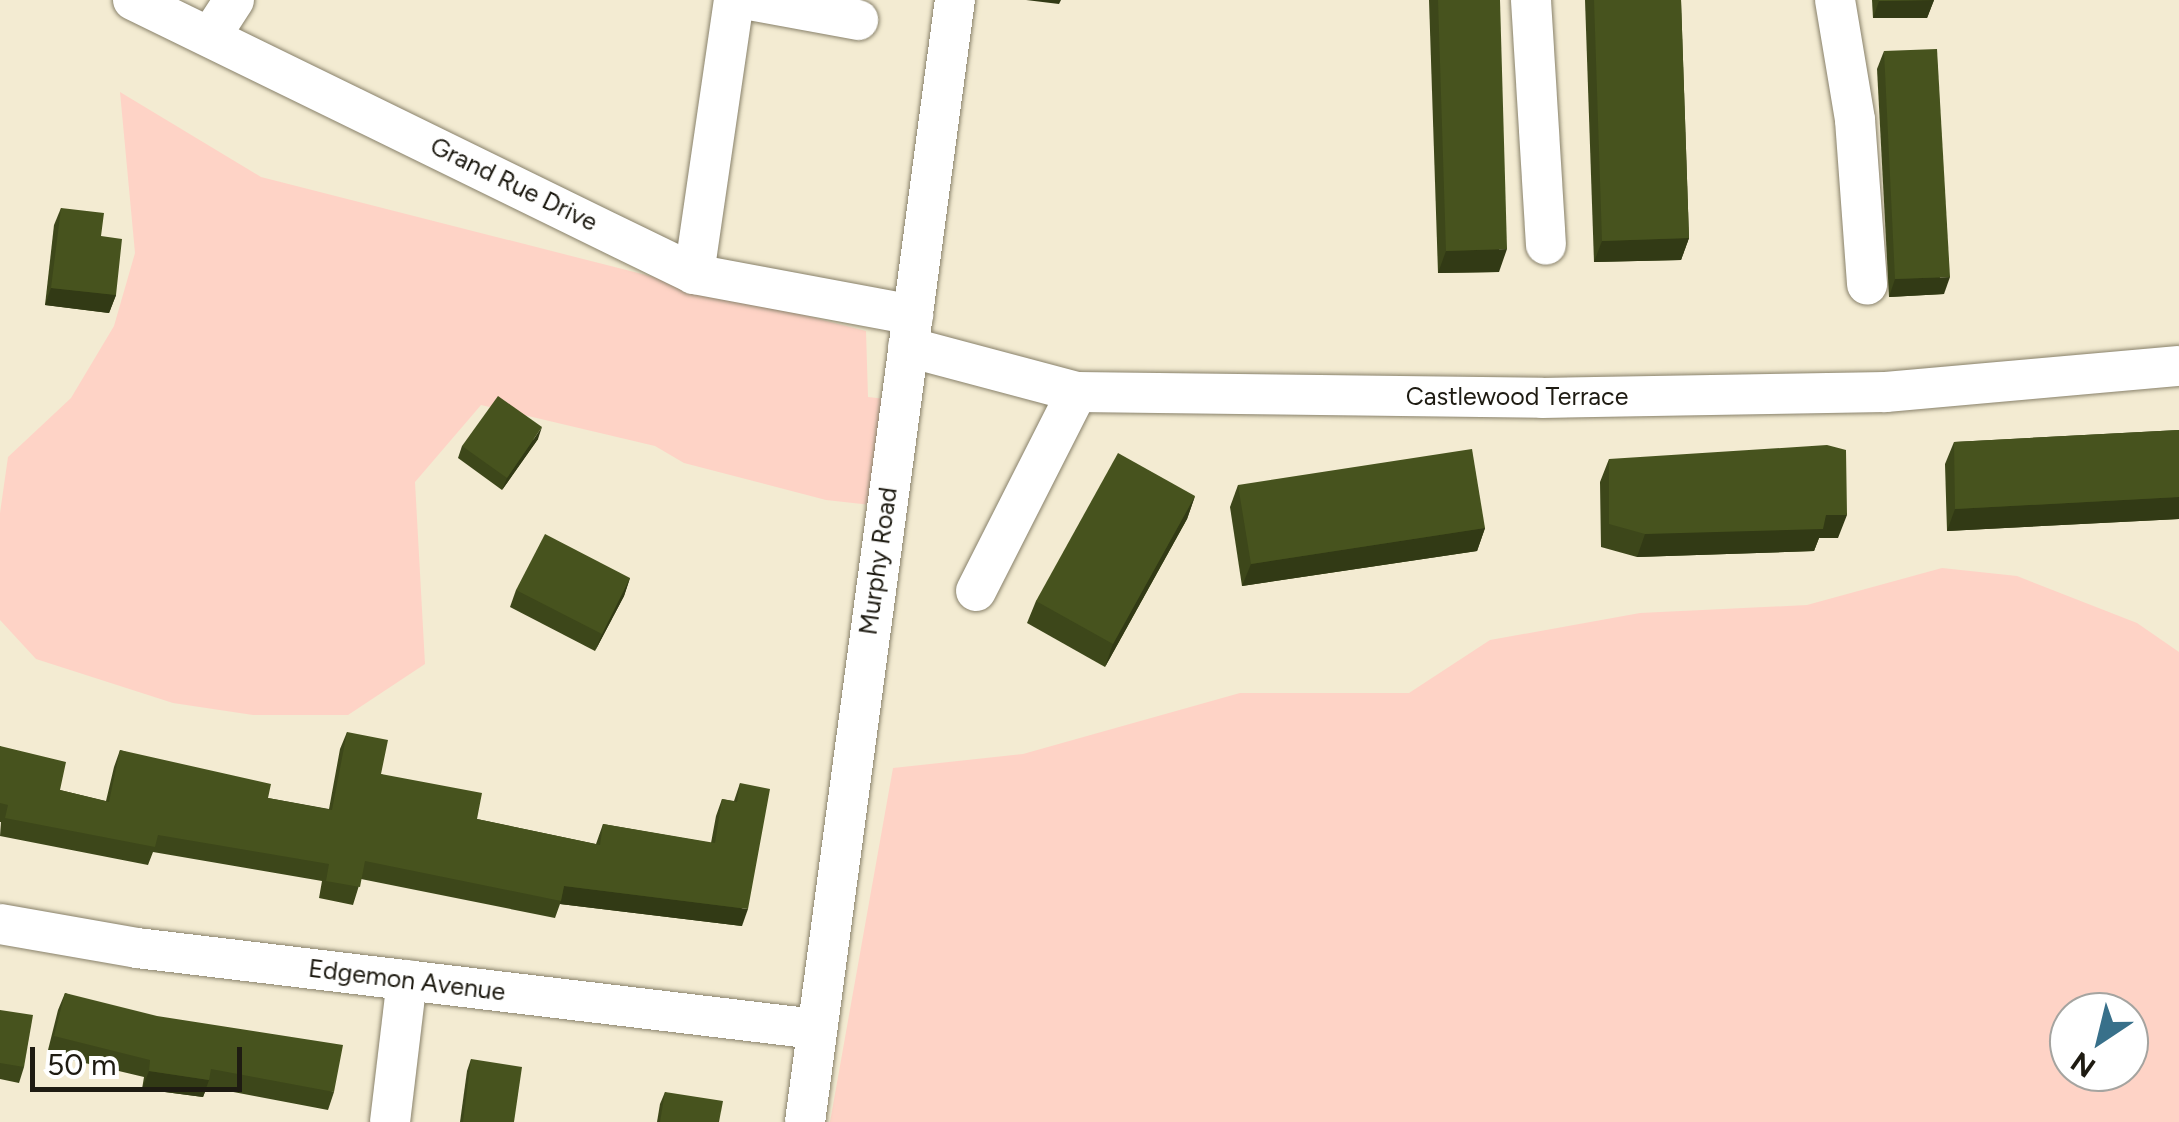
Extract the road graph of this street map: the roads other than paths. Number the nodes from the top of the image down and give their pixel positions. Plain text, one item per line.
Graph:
1 (133, 0) edge
2 (234, 0) edge
3 (734, 0) edge
4 (750, 0) edge
5 (956, 0) edge
6 (1532, 0) edge
7 (1836, 0) edge
8 (858, 20) dead end
9 (210, 38) junction
10 (1546, 244) dead end
11 (694, 274) junction
12 (1867, 285) dead end
13 (911, 330) junction
14 (2179, 366) edge
15 (1076, 392) junction
16 (976, 590) dead end
17 (0, 924) edge
18 (407, 980) junction
19 (814, 1029) junction
20 (390, 1122) edge
21 (805, 1122) edge

1 - 9 street, Grand Rue Drive
2 - 9 street
3 - 11 street
4 - 8 street
5 - 13 street, Murphy Road
6 - 10 street
7 - 12 street
9 - 11 street, Grand Rue Drive
11 - 13 street, Grand Rue Drive
13 - 15 street, Castlewood Terrace
13 - 19 street, Murphy Road
14 - 15 street, Castlewood Terrace
15 - 16 street
17 - 18 street, Edgemon Avenue
18 - 19 street, Edgemon Avenue
18 - 20 street
19 - 21 street, Murphy Road

